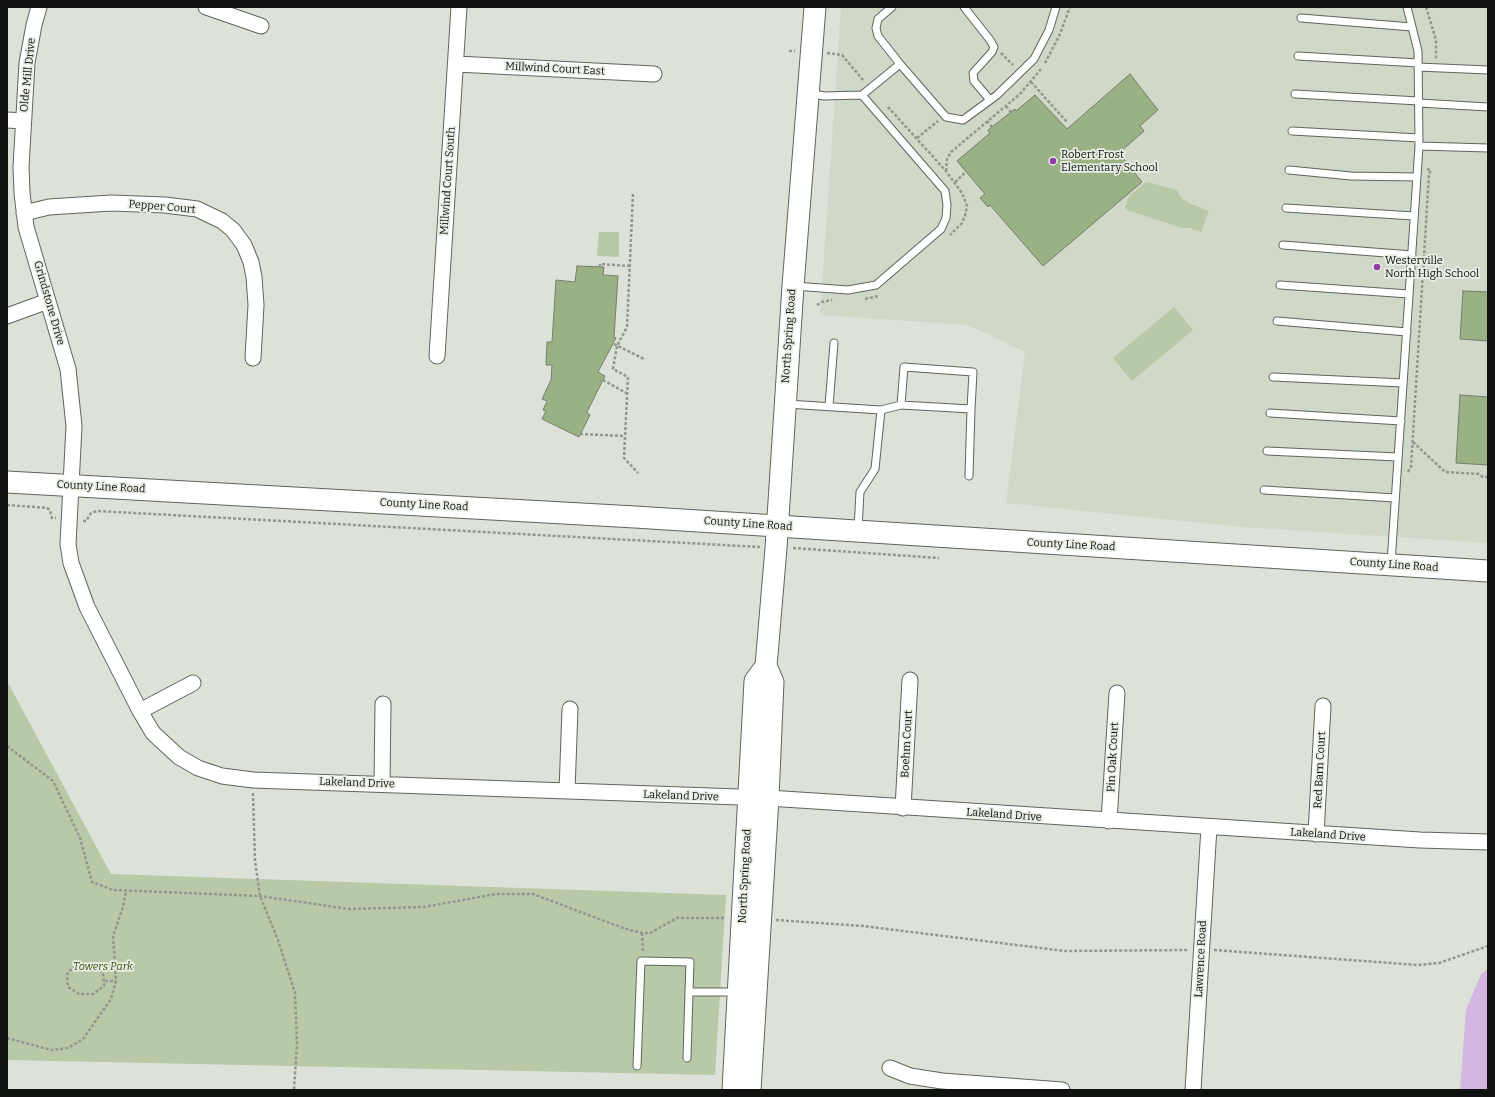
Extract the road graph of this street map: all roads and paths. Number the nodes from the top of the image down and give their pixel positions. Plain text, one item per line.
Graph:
1 (40, 7) edge
2 (206, 7) edge
3 (459, 7) edge
4 (815, 7) edge
5 (892, 7) edge
6 (964, 7) edge
7 (1056, 7) edge
8 (1407, 7) edge
9 (1426, 7) edge
10 (1301, 18) dead end
11 (261, 26) dead end
12 (1412, 27) junction
13 (1436, 48) dead end
14 (993, 50) junction
15 (825, 52) dead end
16 (1298, 56) dead end
17 (456, 64) junction
18 (900, 64) junction
19 (1013, 65) dead end
20 (1418, 65) junction
21 (1488, 70) edge
22 (654, 74) dead end
23 (1029, 80) dead end
24 (871, 88) junction
25 (809, 94) junction
26 (1295, 94) dead end
27 (862, 95) junction
28 (990, 100) junction
29 (1419, 102) junction
30 (1006, 106) dead end
31 (1488, 107) edge
32 (1011, 112) dead end
33 (7, 120) edge
34 (23, 121) junction
35 (987, 121) dead end
36 (1067, 122) dead end
37 (929, 128) dead end
38 (992, 128) dead end
39 (1292, 131) dead end
40 (917, 138) junction
41 (1419, 138) junction
42 (1419, 146) junction
43 (1488, 148) edge
44 (1427, 169) dead end
45 (1289, 170) dead end
46 (966, 172) dead end
47 (1417, 177) junction
48 (955, 182) junction
49 (633, 194) dead end
50 (1286, 208) dead end
51 (24, 214) junction
52 (1414, 216) junction
53 (947, 239) dead end
54 (1283, 245) dead end
55 (1412, 255) junction
56 (630, 266) junction
57 (600, 267) dead end
58 (1280, 285) dead end
59 (793, 286) junction
60 (1409, 294) junction
61 (880, 295) dead end
62 (863, 299) dead end
63 (834, 300) dead end
64 (48, 301) junction
65 (817, 305) dead end
66 (7, 316) edge
67 (1277, 321) dead end
68 (1407, 332) junction
69 (834, 343) dead end
70 (614, 344) dead end
71 (617, 346) junction
72 (437, 356) dead end
73 (253, 358) dead end
74 (644, 359) dead end
75 (1273, 377) dead end
76 (603, 380) dead end
77 (1403, 383) junction
78 (628, 394) junction
79 (785, 404) junction
80 (901, 405) junction
81 (829, 406) junction
82 (971, 409) junction
83 (881, 410) junction
84 (1270, 414) dead end
85 (1401, 421) junction
86 (580, 434) dead end
87 (625, 436) junction
88 (1413, 441) junction
89 (1267, 450) dead end
90 (1398, 457) junction
91 (638, 473) dead end
92 (1407, 473) dead end
93 (969, 476) dead end
94 (1488, 477) edge
95 (7, 482) edge
96 (70, 486) junction
97 (1264, 490) dead end
98 (1395, 498) junction
99 (7, 505) edge
100 (69, 520) junction
101 (778, 526) junction
102 (857, 532) junction
103 (776, 548) junction
104 (939, 558) dead end
105 (1390, 565) junction
106 (1488, 571) edge
107 (910, 680) dead end
108 (193, 683) dead end
109 (1117, 693) dead end
110 (383, 704) dead end
111 (1323, 706) dead end
112 (570, 709) dead end
113 (140, 711) junction
114 (7, 746) edge
115 (253, 780) junction
116 (382, 784) junction
117 (567, 791) junction
118 (758, 798) junction
119 (903, 808) junction
120 (1109, 821) junction
121 (1209, 827) junction
122 (1316, 834) junction
123 (1488, 842) edge
124 (126, 891) junction
125 (260, 896) junction
126 (751, 919) junction
127 (642, 934) junction
128 (1488, 946) edge
129 (1201, 949) junction
130 (644, 961) junction
131 (105, 981) junction
132 (116, 981) junction
133 (689, 992) junction
134 (748, 993) junction
135 (7, 1038) edge
136 (687, 1058) dead end
137 (637, 1066) dead end
138 (890, 1068) dead end
139 (294, 1090) edge
140 (733, 1090) edge
141 (750, 1090) edge
142 (1062, 1090) edge
143 (1193, 1090) edge

1 - 34 street, Olde Mill Drive
2 - 11 street
3 - 17 street, Millwind Court South
4 - 25 main road, North Spring Road
5 - 18 lane
6 - 14 lane
7 - 28 lane
8 - 12 lane
9 - 13 path
10 - 12 lane
12 - 20 lane
14 - 19 path
14 - 28 lane
15 - 24 path
16 - 20 lane
17 - 22 street, Millwind Court East
17 - 72 street, Millwind Court South
18 - 24 lane
18 - 28 lane
20 - 21 lane
20 - 29 lane
23 - 36 path
24 - 27 lane
24 - 40 path
25 - 27 lane
25 - 59 main road, North Spring Road
26 - 29 lane
27 - 59 lane
29 - 31 lane
29 - 41 lane
30 - 32 path
33 - 34 street
34 - 51 street, Grindstone Drive
35 - 38 path
37 - 40 path
39 - 41 lane
40 - 48 path
41 - 42 lane
42 - 43 lane
42 - 47 lane
44 - 88 path
45 - 47 lane
46 - 48 path
47 - 52 lane
48 - 53 path
49 - 56 path
50 - 52 lane
51 - 64 street, Grindstone Drive
51 - 73 street, Pepper Court
52 - 55 lane
54 - 55 lane
55 - 60 lane
56 - 57 path
56 - 71 path
58 - 60 lane
59 - 79 main road, North Spring Road
60 - 68 lane
61 - 62 path
63 - 65 path
64 - 66 street
64 - 96 street, Grindstone Drive
67 - 68 lane
68 - 77 lane
69 - 81 lane
70 - 71 path
71 - 74 path
71 - 78 path
75 - 77 lane
76 - 78 path
77 - 85 lane
78 - 87 path
79 - 81 lane
79 - 101 main road, North Spring Road
80 - 82 lane
80 - 82 lane
80 - 83 lane
81 - 83 lane
82 - 93 lane
83 - 102 lane
84 - 85 lane
85 - 90 lane
86 - 87 path
87 - 91 path
88 - 92 path
88 - 94 path
89 - 90 lane
90 - 98 lane
95 - 96 main road, County Line Road
96 - 100 street, Lakeland Drive
96 - 101 main road, County Line Road
97 - 98 lane
98 - 105 lane
99 - 100 path
100 - 103 path
100 - 113 street, Lakeland Drive
101 - 102 main road, County Line Road
101 - 103 main road, North Spring Road
102 - 105 main road, County Line Road
103 - 104 path
103 - 118 main road, North Spring Road
105 - 106 main road, County Line Road
107 - 119 street, Boehm Court
108 - 113 street
109 - 120 street, Pin Oak Court
110 - 116 street
111 - 122 street, Red Barn Court
112 - 117 street
113 - 115 street, Lakeland Drive
114 - 124 path
115 - 116 street, Lakeland Drive
115 - 125 path
116 - 117 street, Lakeland Drive
117 - 118 street, Lakeland Drive
118 - 119 street, Lakeland Drive
118 - 126 main road, North Spring Road
119 - 120 street, Lakeland Drive
120 - 121 street, Lakeland Drive
121 - 122 street, Lakeland Drive
121 - 129 street, Lawrence Road
122 - 123 street, Lakeland Drive
124 - 125 path
124 - 132 path
125 - 127 path
125 - 139 path
126 - 127 path
126 - 129 path
126 - 134 main road, North Spring Road
127 - 130 path
128 - 129 path
129 - 143 street, Lawrence Road
130 - 133 lane
130 - 137 lane
131 - 131 path
131 - 132 path
132 - 135 path
133 - 134 lane
133 - 136 lane
134 - 140 main road, North Spring Road
134 - 141 main road, North Spring Road
138 - 142 street

